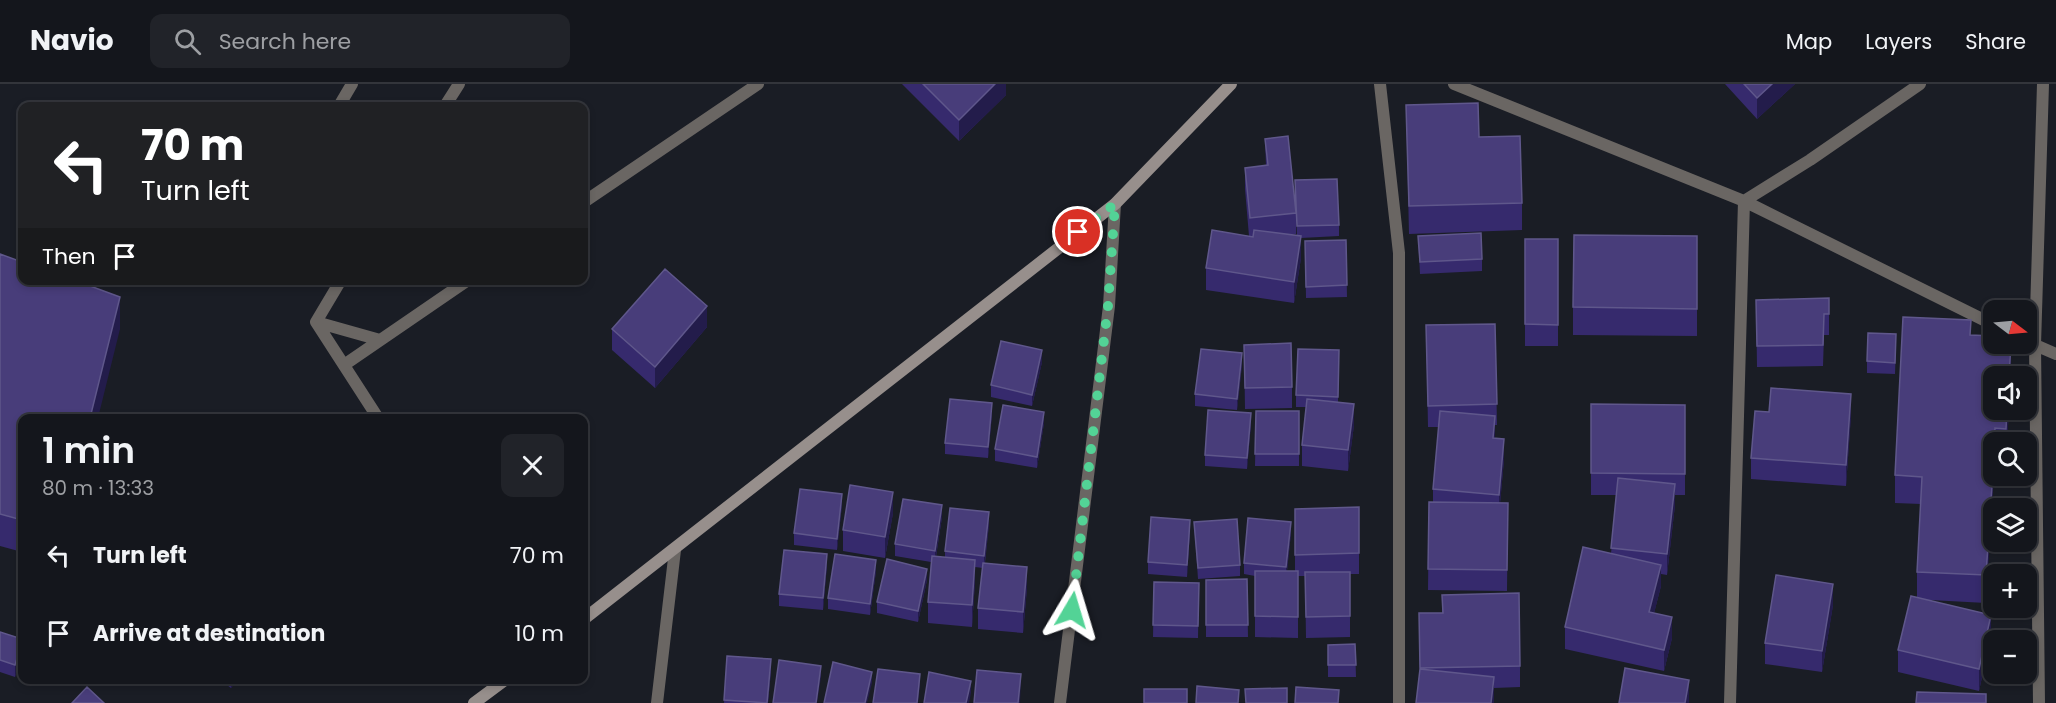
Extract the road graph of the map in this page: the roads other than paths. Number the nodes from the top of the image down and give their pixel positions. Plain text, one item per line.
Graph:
1 (352, 84) edge
2 (459, 84) edge
3 (758, 84) edge
4 (1231, 84) edge
5 (1380, 84) edge
6 (1454, 84) edge
7 (1920, 84) edge
8 (2043, 84) edge
9 (341, 102) edge
10 (448, 102) edge
11 (588, 199) edge
12 (1744, 201) junction
13 (1115, 204) junction
14 (338, 285) edge
15 (461, 285) edge
16 (2033, 300) edge
17 (1983, 320) edge
18 (316, 322) junction
19 (380, 340) junction
20 (2037, 346) edge
21 (2031, 354) edge
22 (2056, 354) edge
23 (344, 365) junction
24 (375, 414) edge
25 (675, 550) junction
26 (588, 616) edge
27 (500, 684) edge
28 (474, 703) edge
29 (657, 703) edge
30 (1060, 703) edge
31 (1399, 703) edge
32 (1730, 703) edge
33 (2039, 703) edge

1 - 9 street
2 - 10 street
3 - 11 street
4 - 13 main road
5 - 31 street
6 - 12 street
7 - 12 street
8 - 16 street
12 - 17 street
12 - 32 street
13 - 25 main road
13 - 30 street
14 - 18 street
15 - 19 street
18 - 19 street
18 - 23 street
19 - 23 street
20 - 22 street
21 - 33 street
23 - 24 street
25 - 26 main road
25 - 29 street
27 - 28 main road

